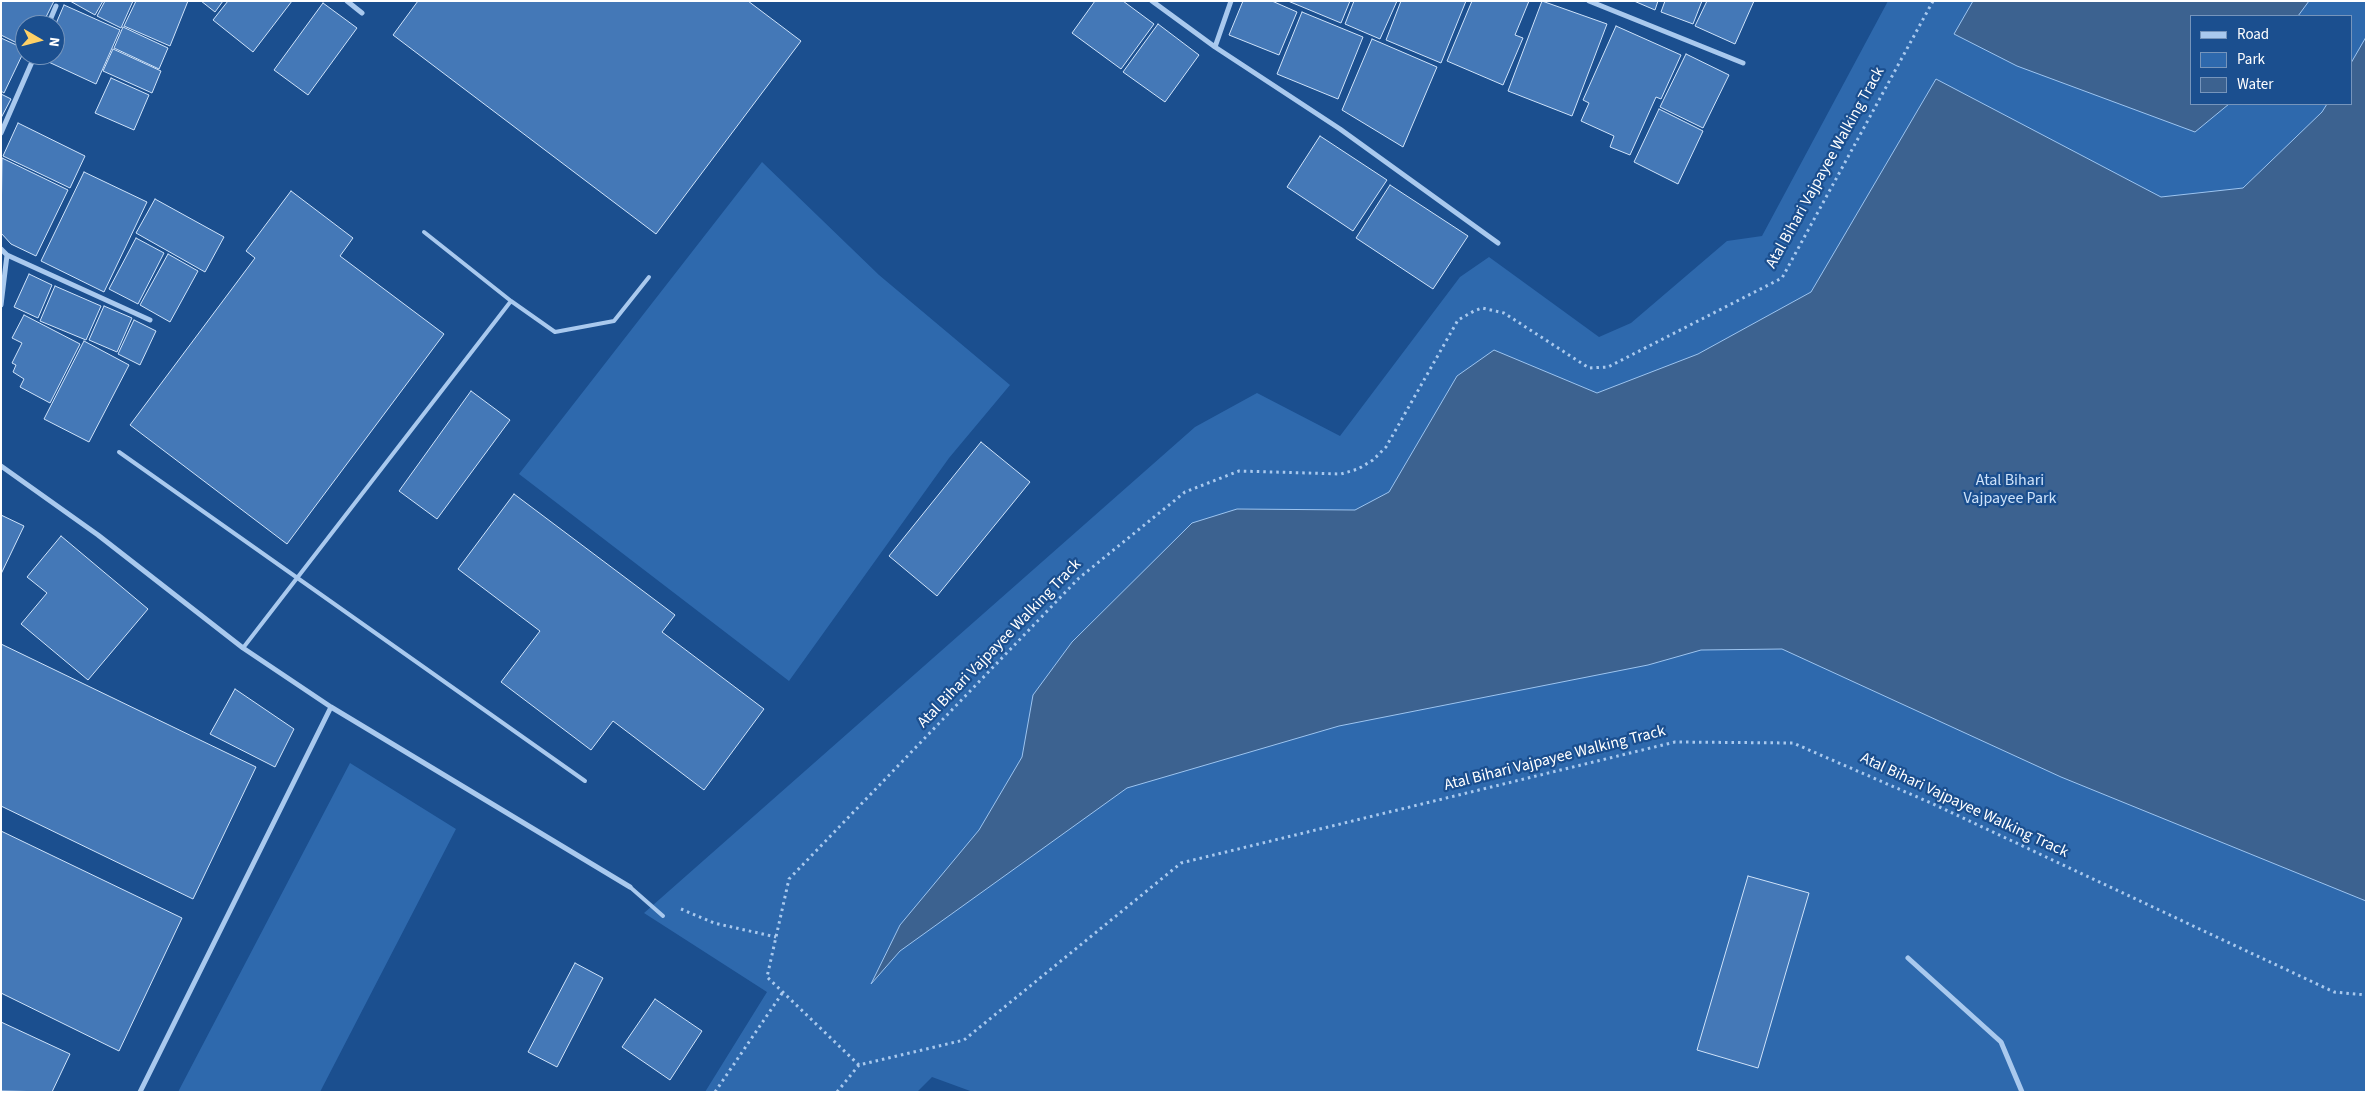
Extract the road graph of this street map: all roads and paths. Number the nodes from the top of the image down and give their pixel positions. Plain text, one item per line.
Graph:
1 (347, 1) edge
2 (1152, 1) edge
3 (1232, 1) edge
4 (1589, 1) edge
5 (1932, 1) edge
6 (56, 6) dead end
7 (362, 13) dead end
8 (52, 15) edge
9 (1215, 47) junction
10 (1743, 63) dead end
11 (31, 65) edge
12 (1, 133) edge
13 (424, 232) dead end
14 (1498, 243) dead end
15 (1, 249) edge
16 (7, 255) junction
17 (649, 277) dead end
18 (511, 301) junction
19 (1, 305) edge
20 (150, 320) dead end
21 (119, 452) dead end
22 (1, 466) edge
23 (297, 578) junction
24 (243, 648) junction
25 (331, 707) junction
26 (586, 781) dead end
27 (630, 887) joint
28 (672, 905) dead end
29 (663, 916) dead end
30 (776, 937) junction
31 (1908, 958) dead end
32 (783, 992) junction
33 (2366, 995) edge
34 (859, 1065) junction
35 (140, 1092) edge
36 (715, 1092) edge
37 (837, 1092) edge
38 (2022, 1092) edge

1 - 7 street
2 - 9 street
3 - 9 street
4 - 10 street
5 - 30 path, Atal Bihari Vajpayee Walking Track
6 - 8 street
9 - 14 street
11 - 12 street
13 - 18 lane
15 - 16 street
16 - 19 street
16 - 20 street
17 - 18 lane
18 - 23 lane
21 - 23 lane
22 - 24 street
23 - 24 lane
23 - 26 lane
24 - 25 street
25 - 27 street
25 - 35 street
27 - 29 lane
28 - 30 path
30 - 32 path, Atal Bihari Vajpayee Walking Track
31 - 38 street
32 - 34 path, Atal Bihari Vajpayee Walking Track
32 - 36 path
33 - 34 path, Atal Bihari Vajpayee Walking Track
34 - 37 path

